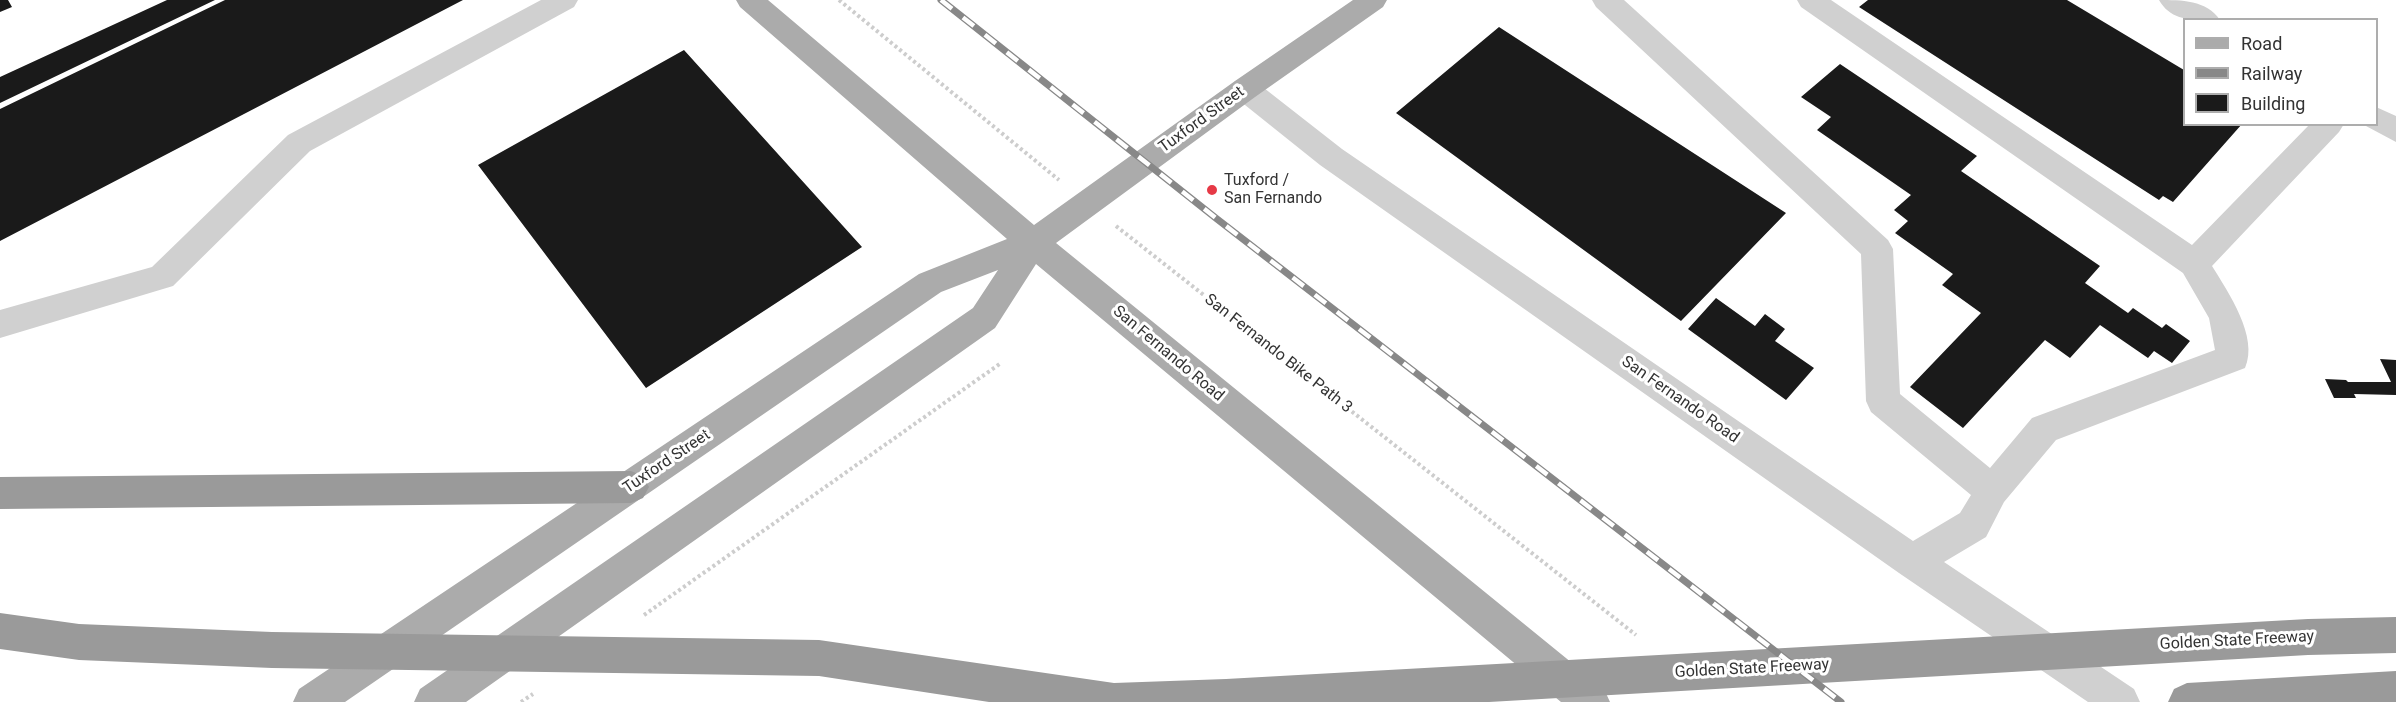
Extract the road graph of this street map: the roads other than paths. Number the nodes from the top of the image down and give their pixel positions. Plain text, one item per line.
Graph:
1 (564, 0) edge
2 (750, 0) edge
3 (1373, 0) edge
4 (1606, 0) edge
5 (1811, 0) edge
6 (2173, 0) edge
7 (2203, 18) edge
8 (1245, 89) junction
9 (2378, 119) edge
10 (2327, 126) edge
11 (2396, 130) edge
12 (1033, 243) junction
13 (2194, 264) junction
14 (0, 324) edge
15 (631, 487) junction
16 (1992, 491) junction
17 (0, 493) edge
18 (1912, 561) junction
19 (0, 632) edge
20 (2396, 634) edge
21 (2393, 691) edge
22 (312, 702) edge
23 (433, 702) edge
24 (1107, 702) edge
25 (1116, 702) edge
26 (1591, 702) edge
27 (2121, 702) edge
28 (2187, 702) edge

1 - 14 street
2 - 12 main road, San Fernando Road
3 - 8 main road, Tuxford Street
4 - 16 street
5 - 13 street
6 - 7 street
8 - 12 main road, Tuxford Street
8 - 18 street, San Fernando Road
9 - 11 street
10 - 13 street
12 - 15 main road, Tuxford Street
12 - 23 main road, Tuxford Street
12 - 26 main road, San Fernando Road
13 - 16 street
15 - 17 highway
15 - 22 main road, Tuxford Street
16 - 18 street
18 - 27 street, San Fernando Road
19 - 25 highway
20 - 25 highway, Golden State Freeway
21 - 28 highway
24 - 25 highway, Golden State Freeway

